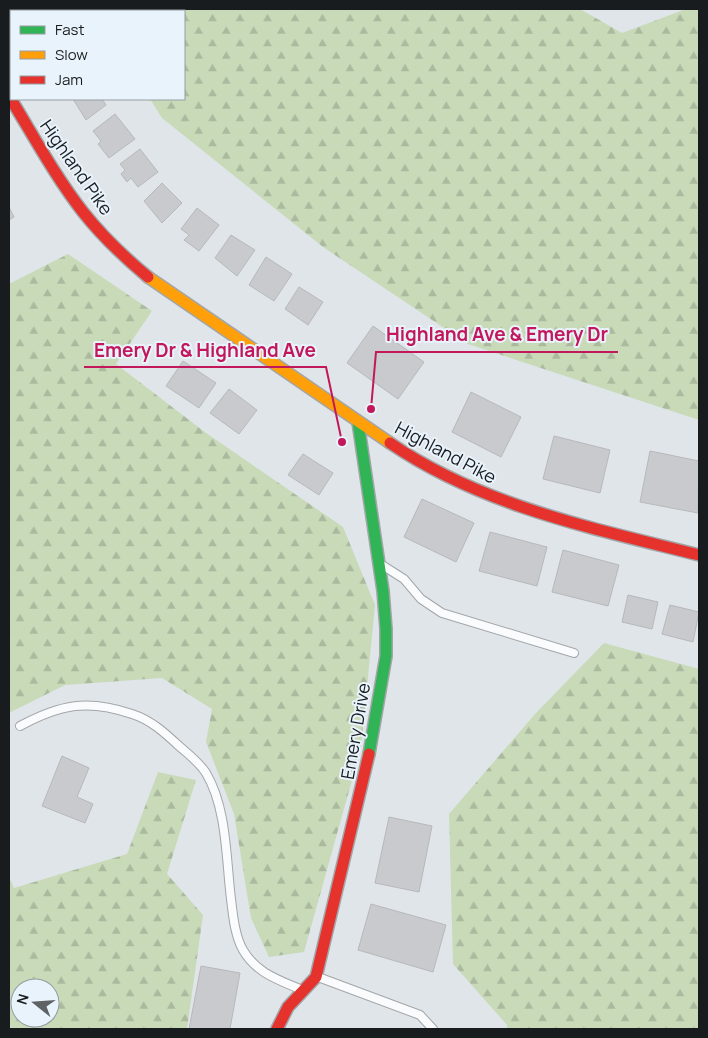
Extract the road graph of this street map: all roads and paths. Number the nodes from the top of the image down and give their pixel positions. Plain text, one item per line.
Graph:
1 (11, 100) edge
2 (358, 422) junction
3 (699, 555) edge
4 (379, 563) junction
5 (574, 653) dead end
6 (20, 726) dead end
7 (316, 977) junction
8 (304, 991) junction
9 (277, 1029) edge
10 (433, 1029) edge

1 - 2 street, Highland Pike
2 - 3 street, Highland Pike
2 - 4 street, Emery Drive
4 - 5 lane
4 - 7 street, Emery Drive
6 - 8 lane
7 - 8 street, Emery Drive
7 - 10 lane
8 - 9 street, Emery Drive

